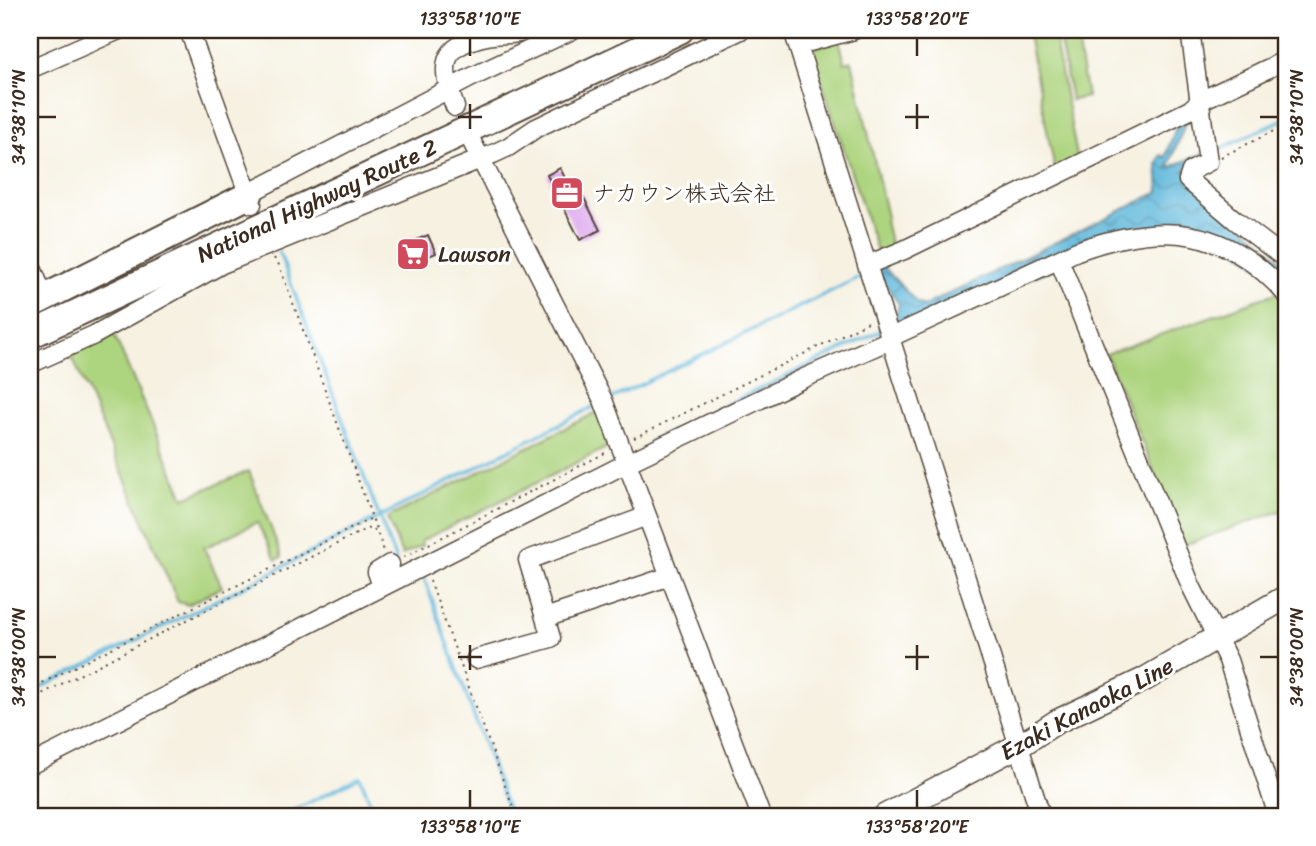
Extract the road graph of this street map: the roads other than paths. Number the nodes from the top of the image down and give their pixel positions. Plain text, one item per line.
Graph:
1 (119, 30) edge
2 (189, 30) edge
3 (530, 30) edge
4 (572, 30) edge
5 (643, 30) edge
6 (680, 30) edge
7 (741, 30) edge
8 (854, 30) edge
9 (1190, 30) edge
10 (487, 33) edge
11 (800, 40) edge
12 (1286, 60) edge
13 (30, 69) edge
14 (452, 99) junction
15 (1203, 99) junction
16 (471, 140) dead end
17 (479, 159) junction
18 (251, 200) junction
19 (1286, 258) edge
20 (1059, 260) junction
21 (30, 263) edge
22 (873, 263) junction
23 (189, 281) junction
24 (1286, 294) edge
25 (33, 295) edge
26 (30, 318) edge
27 (891, 331) junction
28 (30, 335) edge
29 (30, 353) edge
30 (30, 364) edge
31 (624, 454) junction
32 (647, 516) junction
33 (670, 576) junction
34 (1286, 597) edge
35 (545, 618) junction
36 (1216, 638) junction
37 (476, 659) dead end
38 (1022, 744) junction
39 (30, 765) edge
40 (761, 816) edge
41 (885, 816) edge
42 (1041, 816) edge
43 (1278, 816) edge

1 - 13 street
2 - 18 street
3 - 10 street
4 - 14 street
5 - 26 highway, National Highway Route 2
6 - 28 highway, National Highway Route 2
7 - 17 street
8 - 11 street
9 - 15 street
10 - 14 street
11 - 22 street
12 - 15 street
14 - 18 street
15 - 19 street
15 - 22 street
16 - 17 street
17 - 23 street
17 - 31 street
18 - 25 highway
20 - 24 street
20 - 27 street
20 - 36 street
21 - 25 street
22 - 27 street
23 - 29 highway
23 - 30 street
27 - 31 street
27 - 38 street
31 - 32 street
31 - 39 street
32 - 33 street
32 - 35 street
33 - 35 street
33 - 40 street
34 - 36 main road, Ezaki Kanaoka Line
35 - 37 street
36 - 38 main road, Ezaki Kanaoka Line
36 - 43 street
38 - 41 main road, Ezaki Kanaoka Line
38 - 42 street

